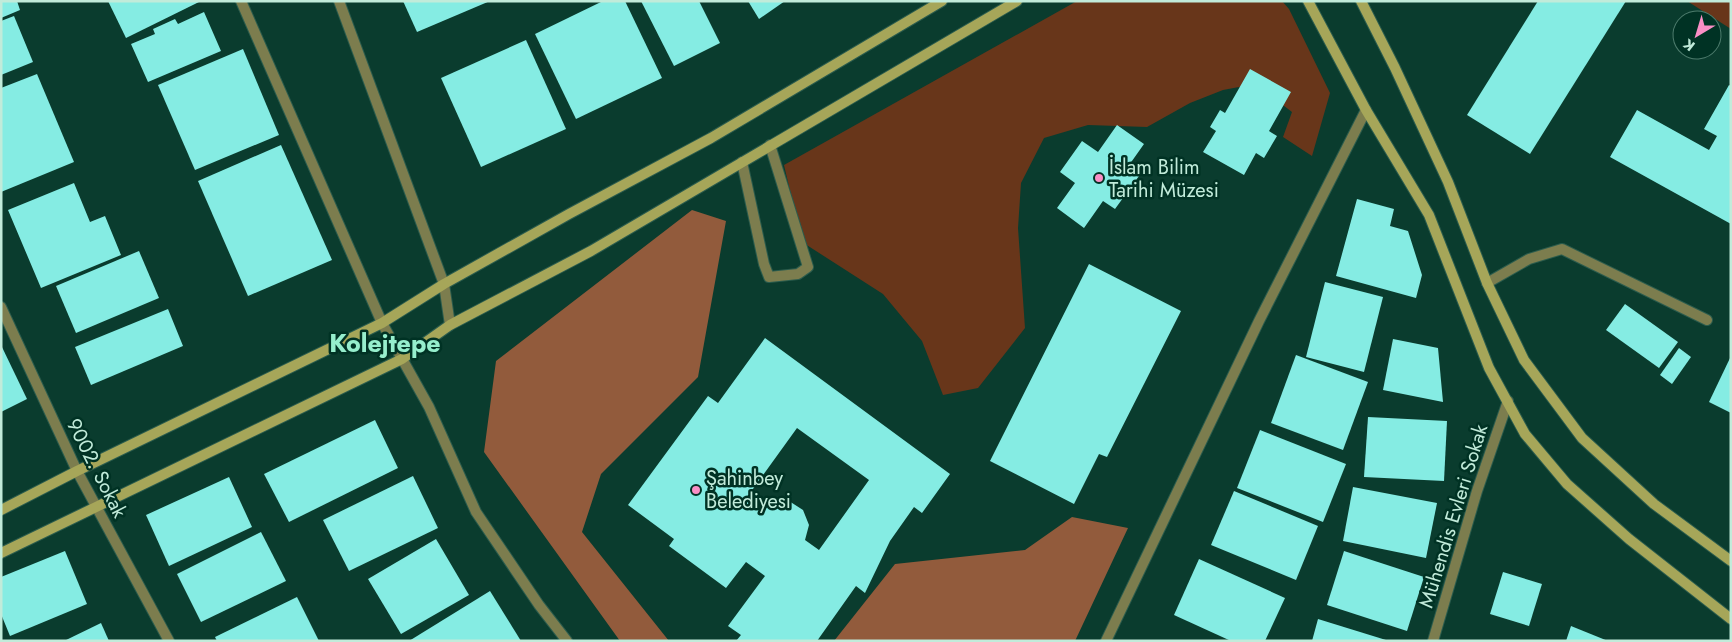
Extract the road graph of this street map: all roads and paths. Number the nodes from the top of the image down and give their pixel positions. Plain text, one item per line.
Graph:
1 (241, 1) edge
2 (340, 1) edge
3 (942, 1) edge
4 (1017, 1) edge
5 (1308, 1) edge
6 (1361, 1) edge
7 (1366, 110) junction
8 (770, 145) junction
9 (742, 162) junction
10 (1487, 283) junction
11 (444, 284) junction
12 (1, 307) edge
13 (1707, 320) dead end
14 (382, 323) junction
15 (450, 325) junction
16 (402, 360) junction
17 (1508, 402) junction
18 (77, 471) junction
19 (96, 507) junction
20 (1, 510) edge
21 (1, 553) edge
22 (1731, 560) edge
23 (1731, 619) edge
24 (169, 641) edge
25 (567, 641) edge
26 (1106, 641) edge
27 (1434, 641) edge

1 - 14 street
2 - 11 street
3 - 11 street
4 - 8 street
5 - 7 street
6 - 10 street
7 - 17 street
7 - 26 street
8 - 9 street
8 - 9 street
9 - 15 street
10 - 13 street
10 - 22 street
11 - 14 street
11 - 15 street
12 - 18 street, 9002. Sokak
14 - 16 street
14 - 18 street
15 - 16 street
16 - 19 street
16 - 25 street
17 - 23 street
17 - 27 street, Mühendis Evleri Sokak
18 - 19 street, 9002. Sokak
18 - 20 street
19 - 21 street
19 - 24 street, 9002. Sokak

